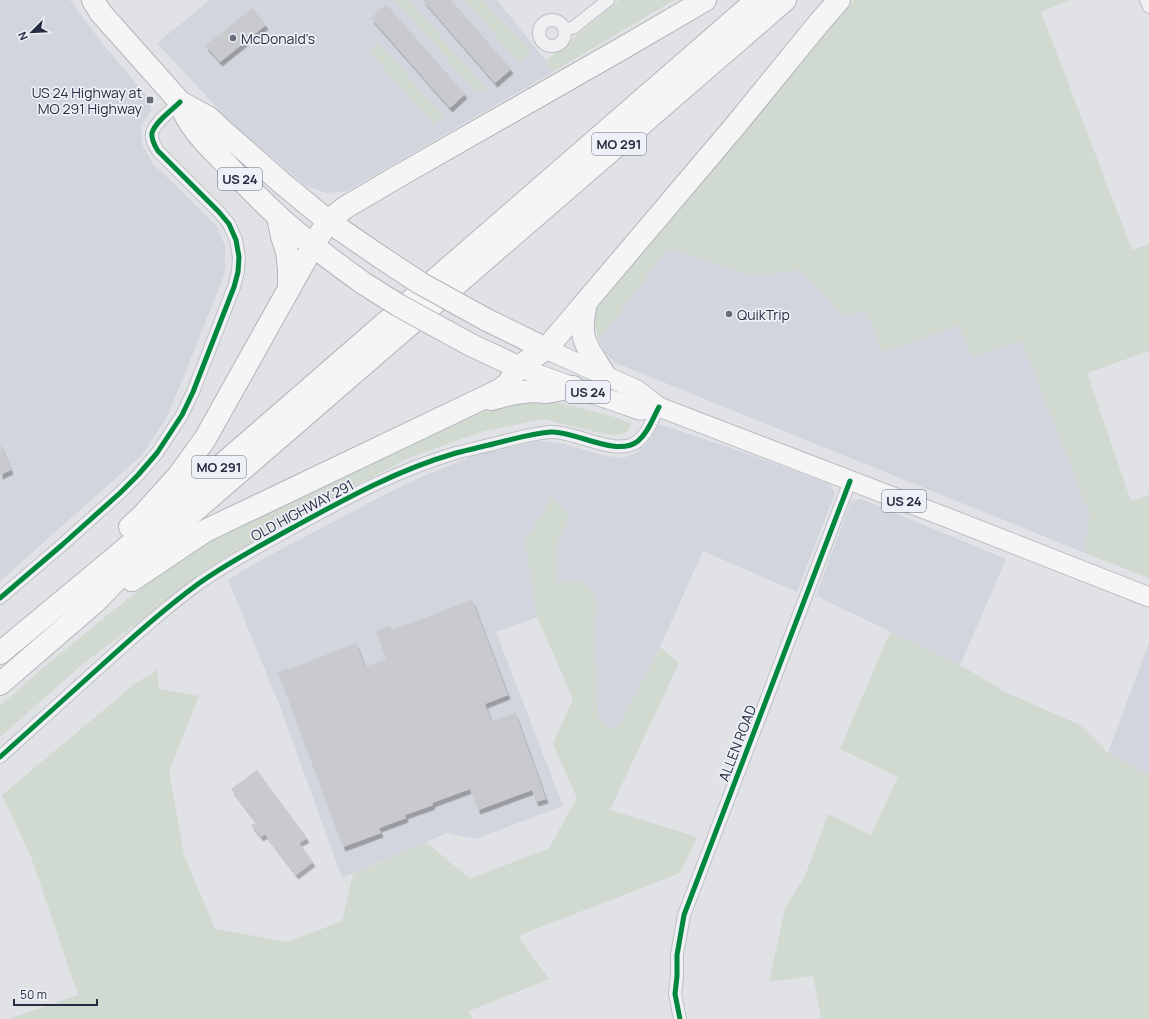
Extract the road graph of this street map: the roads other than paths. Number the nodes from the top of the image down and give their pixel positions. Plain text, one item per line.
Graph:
1 (93, 0) edge
2 (608, 0) edge
3 (705, 0) edge
4 (757, 0) edge
5 (785, 0) edge
6 (838, 0) edge
7 (1146, 0) edge
8 (1149, 7) edge
9 (565, 30) dead end
10 (180, 102) junction
11 (359, 200) junction
12 (309, 206) junction
13 (278, 217) junction
14 (328, 221) junction
15 (313, 246) junction
16 (289, 287) junction
17 (586, 302) junction
18 (546, 349) junction
19 (518, 367) junction
20 (605, 376) junction
21 (574, 387) junction
22 (467, 406) junction
23 (658, 407) junction
24 (850, 480) junction
25 (1149, 597) edge
26 (0, 598) edge
27 (95, 602) junction
28 (46, 615) junction
29 (0, 653) edge
30 (0, 684) edge
31 (0, 757) edge
32 (680, 1019) edge

1 - 10 highway, US 24
2 - 9 street
3 - 11 highway
4 - 28 highway, MO 291
5 - 27 highway, MO 291
6 - 17 highway
7 - 8 street
10 - 12 highway, US 24
10 - 13 highway, US 24
10 - 26 street
11 - 12 highway
11 - 14 highway
12 - 14 highway, US 24
13 - 15 highway, US 24
13 - 16 highway
14 - 15 highway
14 - 18 highway, US 24, bridge
15 - 16 highway
15 - 19 highway, US 24, bridge
16 - 28 highway
17 - 18 highway
17 - 20 highway
18 - 19 highway
18 - 20 main road, US 24
19 - 21 main road, US 24
19 - 22 highway
20 - 23 main road, US 24
21 - 22 highway
21 - 23 main road, US 24
22 - 27 highway
23 - 24 main road, US 24
23 - 31 street, OLD HIGHWAY 291
24 - 25 main road, US 24
24 - 32 street, ALLEN ROAD
27 - 30 highway, MO 291
28 - 29 highway, MO 291

